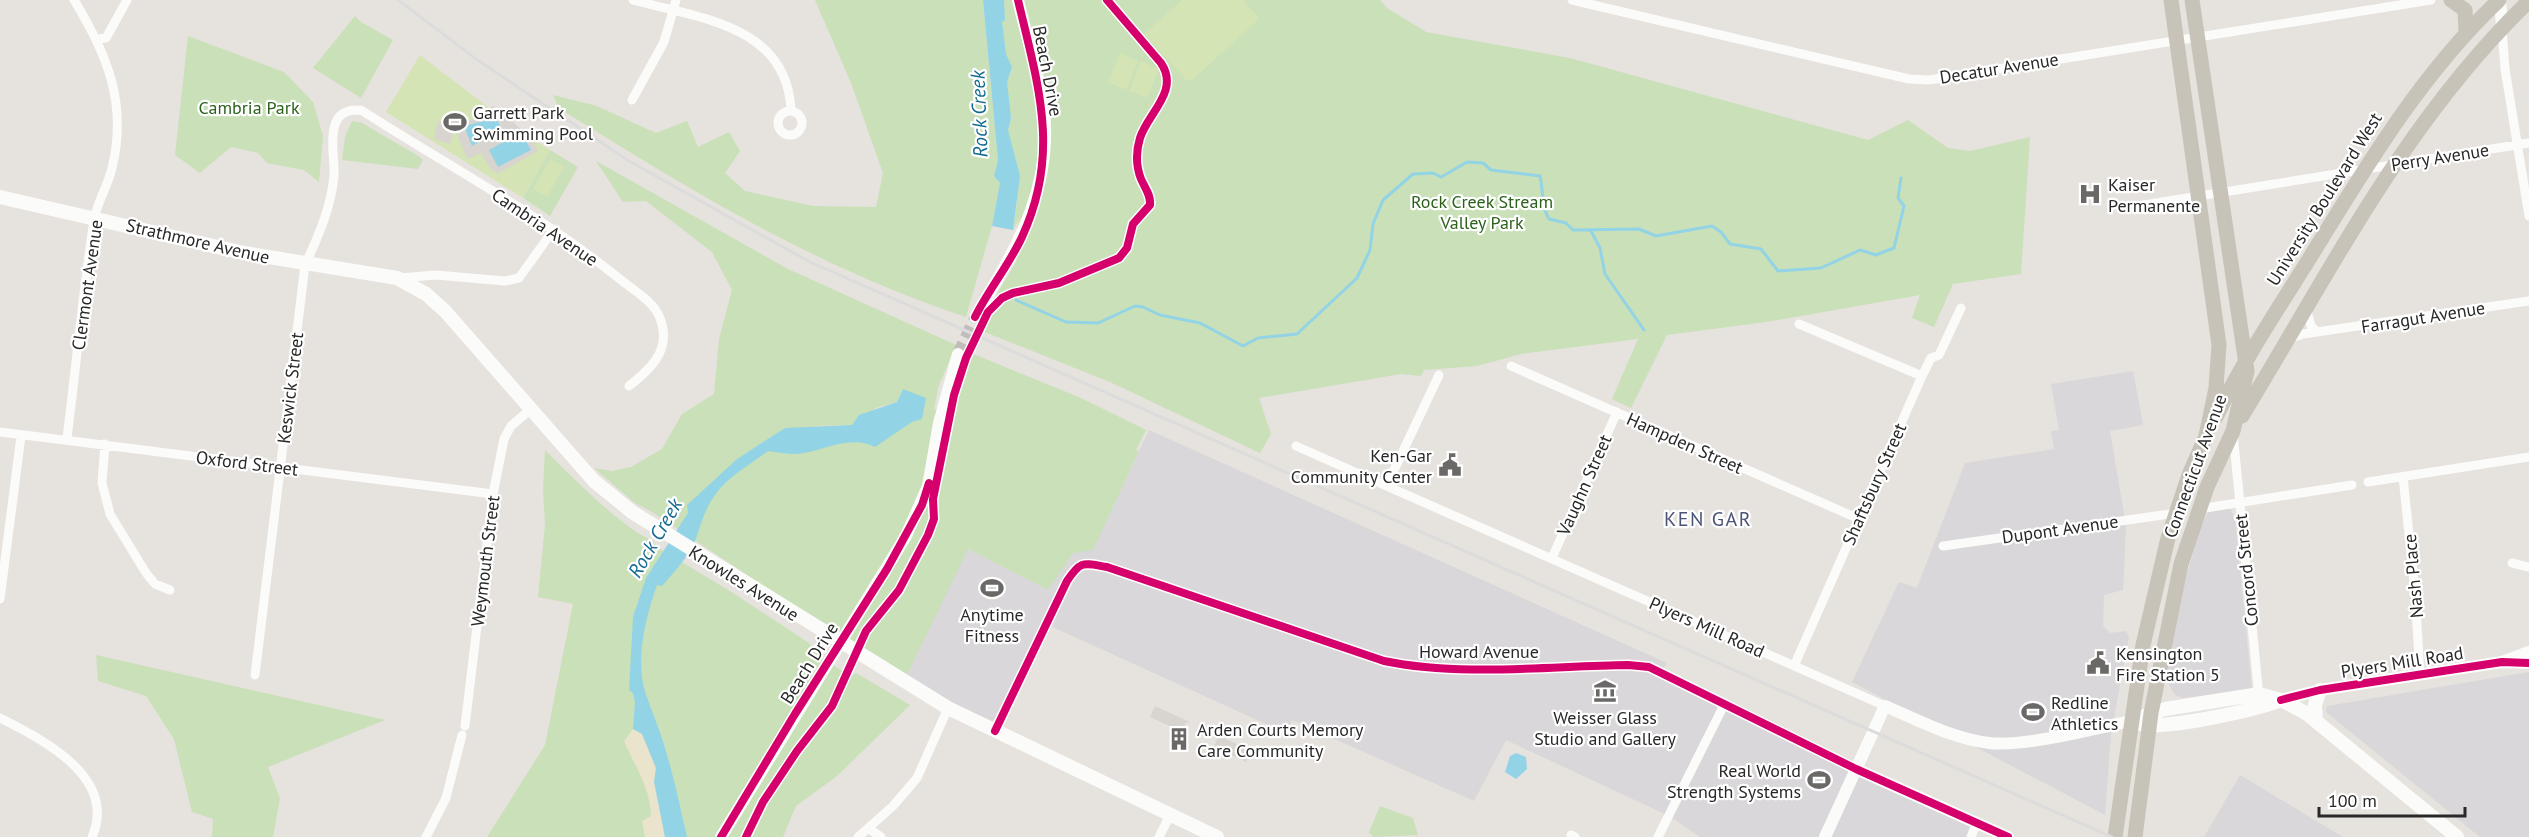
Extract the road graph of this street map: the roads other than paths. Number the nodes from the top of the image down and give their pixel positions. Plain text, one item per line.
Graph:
1 (74, 0) edge
2 (127, 0) edge
3 (633, 0) edge
4 (676, 0) edge
5 (1018, 0) edge
6 (1572, 0) edge
7 (2171, 0) edge
8 (2192, 0) edge
9 (2431, 0) edge
10 (2451, 0) edge
11 (2500, 0) edge
12 (2529, 1) edge
13 (675, 12) junction
14 (2502, 26) junction
15 (2466, 33) junction
16 (2198, 36) junction
17 (98, 39) junction
18 (2177, 39) junction
19 (632, 100) dead end
20 (348, 110) joint
21 (791, 110) dead end
22 (2529, 143) edge
23 (2517, 145) junction
24 (2396, 165) junction
25 (2364, 169) junction
26 (2220, 193) junction
27 (2200, 196) junction
28 (0, 197) edge
29 (2137, 206) dead end
30 (2529, 216) edge
31 (94, 217) junction
32 (554, 229) junction
33 (305, 265) junction
34 (397, 278) junction
35 (2529, 301) edge
36 (1961, 308) dead end
37 (2306, 308) junction
38 (977, 314) tunnel mouth
39 (1799, 324) dead end
40 (2317, 332) junction
41 (2288, 339) junction
42 (958, 354) tunnel mouth
43 (2246, 361) junction
44 (1511, 366) dead end
45 (1439, 375) dead end
46 (1922, 376) junction
47 (629, 386) dead end
48 (532, 408) junction
49 (1617, 412) junction
50 (2233, 431) junction
51 (0, 432) edge
52 (21, 436) junction
53 (2206, 436) junction
54 (67, 438) junction
55 (105, 444) junction
56 (1296, 446) dead end
57 (2529, 457) edge
58 (281, 467) junction
59 (2403, 477) junction
60 (2368, 482) dead end
61 (1387, 485) junction
62 (2352, 485) dead end
63 (493, 494) junction
64 (2240, 503) junction
65 (2199, 508) junction
66 (2176, 513) junction
67 (1859, 519) junction
68 (1943, 546) dead end
69 (1552, 558) junction
70 (2512, 563) dead end
71 (2529, 567) edge
72 (170, 590) dead end
73 (0, 599) edge
74 (840, 642) junction
75 (2529, 652) edge
76 (2502, 662) junction
77 (2529, 663) edge
78 (1794, 666) junction
79 (255, 675) dead end
80 (2420, 675) junction
81 (2320, 690) junction
82 (2259, 694) junction
83 (2281, 700) junction
84 (1725, 703) junction
85 (1885, 706) junction
86 (948, 708) junction
87 (2260, 709) junction
88 (0, 718) edge
89 (2151, 719) junction
90 (2130, 721) junction
91 (2316, 721) junction
92 (995, 731) junction
93 (1856, 769) junction
94 (1170, 815) junction
95 (1976, 824) junction
96 (868, 828) junction
97 (2117, 830) edge
98 (2136, 830) edge
99 (92, 837) edge
100 (426, 837) edge
101 (721, 837) edge
102 (858, 837) edge
103 (881, 837) edge
104 (1159, 837) edge
105 (1217, 837) edge
106 (1658, 837) edge
107 (1825, 837) edge
108 (1971, 837) edge
109 (2008, 837) edge
110 (2457, 837) edge

1 - 17 street, Clermont Avenue
2 - 17 street
3 - 13 street
4 - 13 street
5 - 38 street, Beach Drive
6 - 18 street, Decatur Avenue
7 - 18 main road, Connecticut Avenue
8 - 16 main road, Connecticut Avenue
9 - 16 street, Decatur Avenue
10 - 15 main road
11 - 14 street
11 - 15 main road, University Boulevard West
12 - 14 main road
13 - 19 street
13 - 21 street
14 - 23 street
14 - 24 main road
15 - 25 main road, University Boulevard West
16 - 18 street, Decatur Avenue
16 - 26 main road, Connecticut Avenue
17 - 31 street, Clermont Avenue
18 - 27 main road, Connecticut Avenue
20 - 32 street, Cambria Avenue
20 - 33 street, Keswick Street
22 - 23 street, Perry Avenue
23 - 24 street, Perry Avenue
23 - 30 street
24 - 25 street, Perry Avenue
24 - 37 main road
25 - 26 street, Perry Avenue
25 - 43 main road, University Boulevard West
26 - 27 street, Perry Avenue
26 - 43 main road, Connecticut Avenue
27 - 29 street, Perry Avenue
27 - 53 main road, Connecticut Avenue
28 - 31 main road, Strathmore Avenue
31 - 33 main road, Strathmore Avenue
31 - 54 street, Clermont Avenue
32 - 34 street
32 - 47 street, Cambria Avenue
33 - 34 main road, Strathmore Avenue
33 - 58 street, Keswick Street
34 - 48 main road, Knowles Avenue
35 - 40 street, Farragut Avenue
36 - 46 street, Shaftsbury Street
37 - 40 street
37 - 41 main road
39 - 46 street
40 - 41 street, Farragut Avenue
41 - 50 main road
42 - 74 street, Beach Drive
43 - 50 main road, Connecticut Avenue
43 - 53 main road, University Boulevard West
44 - 49 street, Hampden Street
45 - 61 street
46 - 67 street, Shaftsbury Street
48 - 63 street, Weymouth Street
48 - 74 main road, Knowles Avenue
49 - 67 street, Hampden Street
49 - 69 street, Vaughn Street
50 - 64 street, Concord Street
50 - 65 main road, Connecticut Avenue
51 - 52 street, Oxford Street
52 - 54 street, Oxford Street
52 - 73 street
53 - 66 main road, Connecticut Avenue
54 - 55 street, Oxford Street
55 - 58 street, Oxford Street
55 - 72 street
56 - 61 street, Plyers Mill Road
57 - 59 street
58 - 63 street, Oxford Street
58 - 79 street, Keswick Street
59 - 60 street
59 - 80 street, Nash Place
61 - 69 street, Plyers Mill Road
62 - 64 street
63 - 100 street, Weymouth Street
64 - 65 street
64 - 82 street, Concord Street
65 - 89 main road, Connecticut Avenue
66 - 68 street, Dupont Avenue
66 - 90 main road, Connecticut Avenue
67 - 78 street, Shaftsbury Street
69 - 78 street, Plyers Mill Road
70 - 71 street
74 - 86 main road, Knowles Avenue
74 - 101 street, Beach Drive
75 - 76 street, Plyers Mill Road
76 - 77 street, Plyers Mill Road
76 - 80 street, Plyers Mill Road
78 - 85 street, Plyers Mill Road
80 - 81 street, Plyers Mill Road
81 - 83 street, Plyers Mill Road
81 - 91 main road
82 - 83 main road, Plyers Mill Road
82 - 87 street, Concord Street
82 - 89 main road, Plyers Mill Road
83 - 87 main road, Plyers Mill Road
83 - 91 main road
84 - 92 street, Howard Avenue
84 - 93 street, Howard Avenue
84 - 106 street
85 - 90 street, Plyers Mill Road
85 - 93 street
86 - 92 main road, Knowles Avenue
86 - 96 street
87 - 89 main road, Plyers Mill Road
88 - 99 street
89 - 90 main road, Plyers Mill Road
89 - 98 main road, Connecticut Avenue
90 - 97 main road, Connecticut Avenue
91 - 110 main road
92 - 94 main road, Knowles Avenue
93 - 95 street, Howard Avenue
93 - 107 street
94 - 104 street
94 - 105 main road, Knowles Avenue
95 - 108 street
95 - 109 street, Howard Avenue
96 - 102 street
96 - 103 street

